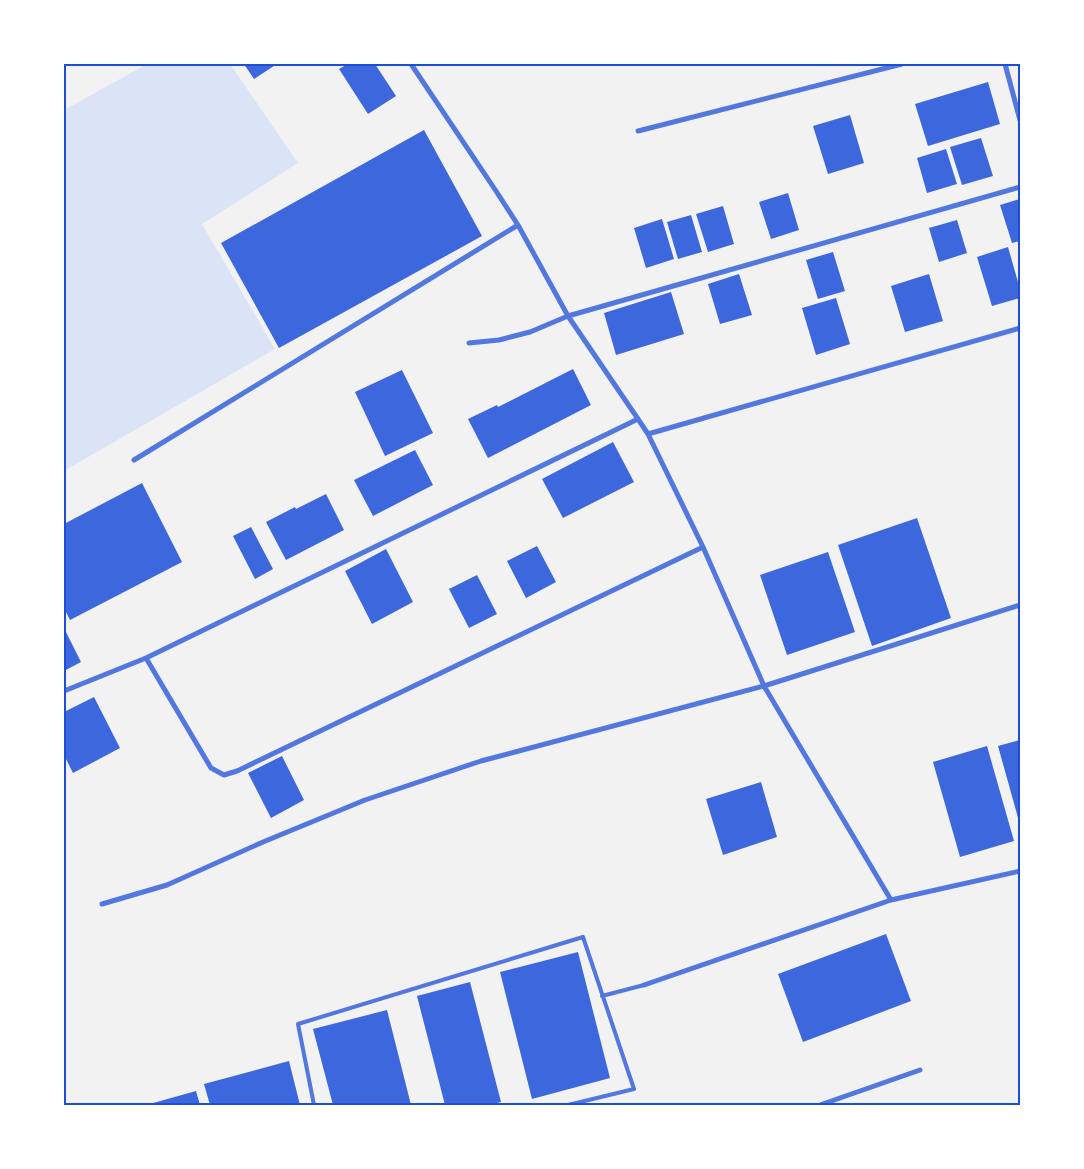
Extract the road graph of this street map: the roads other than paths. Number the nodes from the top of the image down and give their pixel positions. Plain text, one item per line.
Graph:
1 (411, 64) edge
2 (902, 64) edge
3 (1005, 64) edge
4 (1020, 120) edge
5 (638, 131) dead end
6 (1020, 187) edge
7 (518, 225) junction
8 (568, 316) junction
9 (1020, 328) edge
10 (469, 343) dead end
11 (638, 419) junction
12 (648, 434) junction
13 (134, 460) dead end
14 (703, 547) junction
15 (1020, 605) edge
16 (146, 658) junction
17 (764, 686) junction
18 (64, 692) edge
19 (1020, 871) edge
20 (891, 900) junction
21 (102, 904) dead end
22 (644, 985) joint
23 (602, 996) junction
24 (920, 1070) dead end
25 (314, 1105) edge
26 (568, 1105) edge
27 (820, 1105) edge

1 - 7 street
2 - 5 street
3 - 4 street
6 - 8 street
7 - 8 street
7 - 13 street
8 - 10 street
8 - 11 street
9 - 12 street
11 - 12 street
11 - 16 street
12 - 14 street
14 - 16 street
14 - 17 street
15 - 17 street
16 - 18 street
17 - 20 street
17 - 21 street
19 - 20 street
20 - 22 street
22 - 23 lane
23 - 25 lane
23 - 26 lane
24 - 27 street

